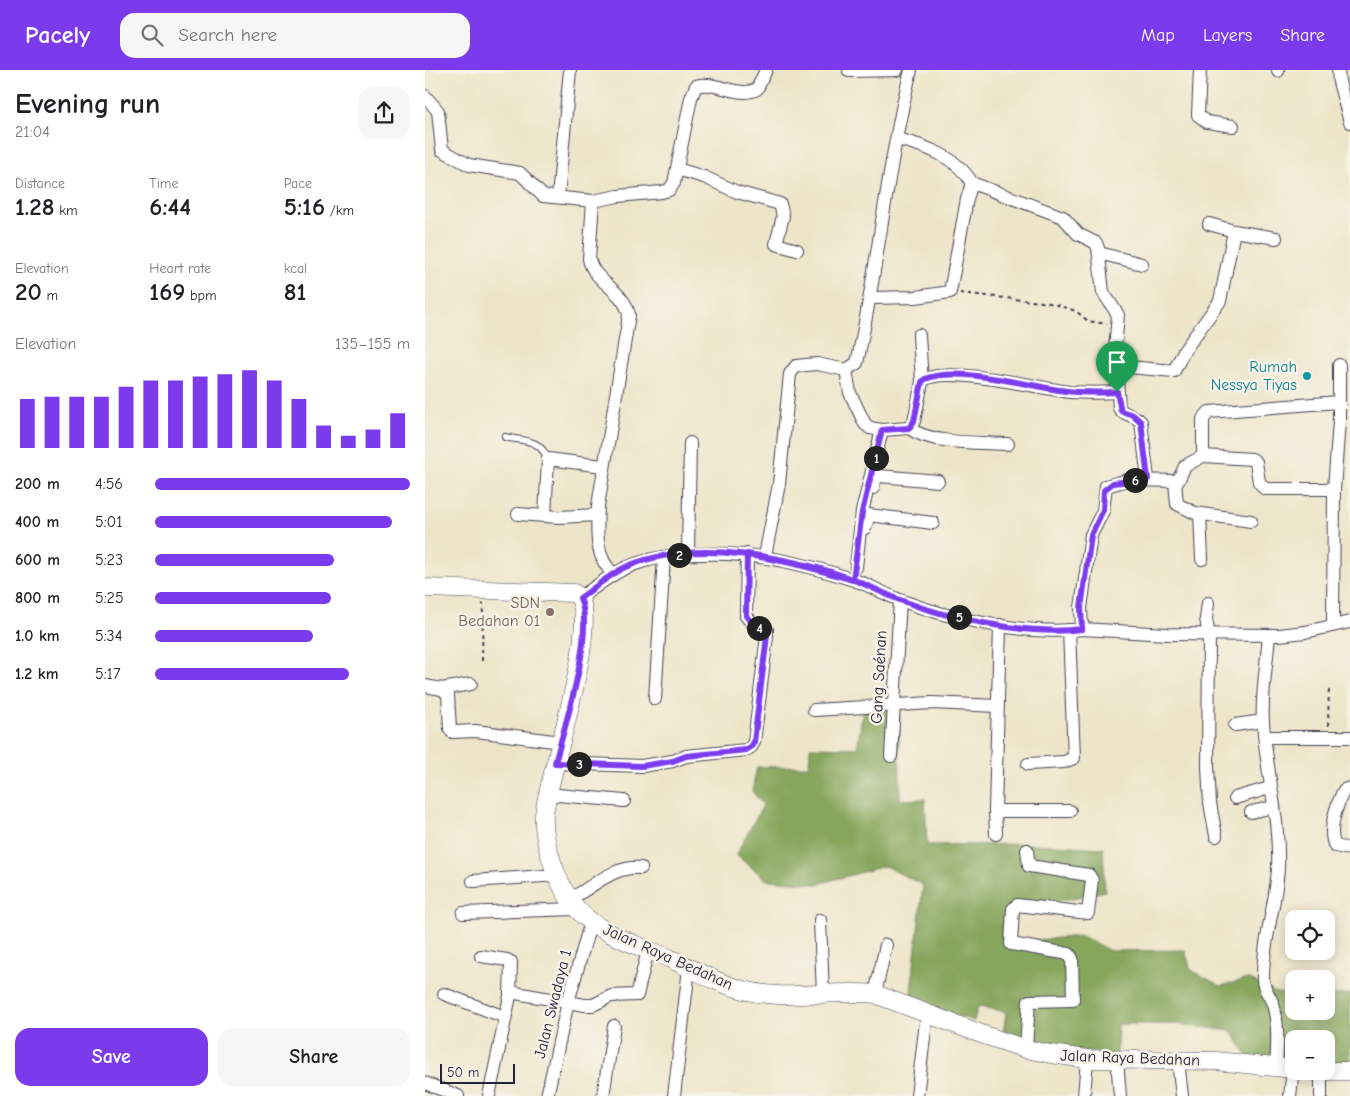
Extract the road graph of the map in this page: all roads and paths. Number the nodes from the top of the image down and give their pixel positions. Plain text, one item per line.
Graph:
1 (570, 70) edge
2 (765, 70) edge
3 (897, 70) edge
4 (911, 70) edge
5 (1200, 70) edge
6 (1338, 70) edge
7 (849, 71) edge
8 (425, 96) edge
9 (1350, 122) edge
10 (1233, 126) dead end
11 (897, 140) junction
12 (677, 169) junction
13 (972, 183) junction
14 (558, 197) junction
15 (593, 201) junction
16 (1209, 224) dead end
17 (1234, 231) junction
18 (1276, 238) dead end
19 (797, 250) dead end
20 (1099, 254) junction
21 (1142, 264) dead end
22 (950, 292) junction
23 (871, 298) junction
24 (1118, 325) junction
25 (919, 335) dead end
26 (1117, 366) junction
27 (1339, 369) dead end
28 (846, 370) junction
29 (922, 382) junction
30 (1117, 392) junction
31 (1339, 402) junction
32 (909, 428) junction
33 (882, 430) junction
34 (505, 437) dead end
35 (690, 443) dead end
36 (1008, 444) dead end
37 (1203, 456) junction
38 (548, 459) junction
39 (603, 466) junction
40 (1148, 479) junction
41 (938, 481) dead end
42 (1175, 482) junction
43 (1334, 489) junction
44 (518, 514) dead end
45 (1200, 514) junction
46 (597, 515) junction
47 (869, 515) junction
48 (545, 516) junction
49 (1251, 520) dead end
50 (933, 523) dead end
51 (688, 554) junction
52 (747, 554) junction
53 (765, 556) junction
54 (664, 557) junction
55 (1202, 559) dead end
56 (857, 567) junction
57 (615, 574) junction
58 (853, 580) junction
59 (425, 588) edge
60 (484, 591) junction
61 (580, 598) junction
62 (900, 600) junction
63 (1208, 604) dead end
64 (1350, 622) edge
65 (1333, 624) junction
66 (1000, 625) junction
67 (1082, 629) junction
68 (1069, 630) junction
69 (1209, 635) junction
70 (1269, 635) junction
71 (482, 661) dead end
72 (471, 684) dead end
73 (425, 686) edge
74 (1329, 687) dead end
75 (442, 689) junction
76 (655, 699) dead end
77 (893, 704) junction
78 (997, 706) junction
79 (814, 710) dead end
80 (1263, 721) junction
81 (1235, 725) dead end
82 (1328, 736) junction
83 (1265, 737) junction
84 (1350, 737) edge
85 (561, 742) junction
86 (891, 756) dead end
87 (555, 763) junction
88 (1028, 764) dead end
89 (1270, 788) junction
90 (1350, 788) edge
91 (547, 794) junction
92 (1235, 798) dead end
93 (624, 801) dead end
94 (1274, 807) junction
95 (995, 811) junction
96 (1070, 811) dead end
97 (1251, 812) dead end
98 (996, 834) dead end
99 (1216, 836) dead end
100 (1350, 849) edge
101 (1027, 850) dead end
102 (641, 868) dead end
103 (558, 875) junction
104 (473, 881) dead end
105 (573, 904) junction
106 (463, 913) dead end
107 (820, 920) dead end
108 (591, 921) junction
109 (886, 945) dead end
110 (648, 950) junction
111 (481, 956) dead end
112 (689, 968) junction
113 (510, 992) junction
114 (445, 994) dead end
115 (875, 994) junction
116 (823, 995) junction
117 (568, 1002) junction
118 (927, 1013) junction
119 (505, 1017) junction
120 (614, 1026) dead end
121 (1026, 1049) junction
122 (1285, 1058) edge
123 (1087, 1059) junction
124 (1117, 1060) junction
125 (1178, 1061) junction
126 (1285, 1069) edge
127 (1335, 1071) edge
128 (1350, 1071) edge
129 (1289, 1080) edge
130 (1319, 1080) edge
131 (425, 1083) edge
132 (458, 1096) edge
133 (489, 1096) edge
134 (547, 1096) edge
135 (603, 1096) edge
136 (674, 1096) edge
137 (917, 1096) edge
138 (1084, 1096) edge
139 (1120, 1096) edge
140 (1182, 1096) edge
141 (1290, 1096) edge
142 (1321, 1096) edge

1 - 14 street
2 - 12 street
3 - 7 street
4 - 11 street
5 - 10 street
6 - 9 street
8 - 14 street
11 - 13 street
11 - 23 street
12 - 15 street
12 - 19 street
13 - 20 street
13 - 22 street
14 - 15 street
15 - 39 street
16 - 17 street
17 - 18 street
17 - 26 street
20 - 21 street
20 - 24 street
22 - 23 street
22 - 24 path
23 - 28 street
24 - 26 street
25 - 29 street
26 - 30 street
27 - 31 street
28 - 33 street
28 - 53 street
29 - 30 street
29 - 32 street
30 - 40 street
31 - 37 street
31 - 43 street
32 - 33 street
32 - 36 street
33 - 56 street
34 - 38 lane
35 - 51 street
37 - 42 street
37 - 43 street
38 - 39 street
38 - 48 street
39 - 46 street
40 - 42 street
40 - 67 street
41 - 47 street
42 - 45 street
43 - 65 street
44 - 48 street
45 - 49 street
45 - 55 street
46 - 48 street
46 - 57 street
47 - 50 street
47 - 56 street
51 - 52 street
51 - 54 street
52 - 53 street
52 - 87 street
53 - 58 street
54 - 57 street
54 - 76 street
56 - 58 street
57 - 61 street
58 - 62 street
59 - 60 street
60 - 61 street
60 - 71 path
61 - 85 street, Jalan Raya Bedahan
62 - 66 street
62 - 77 street, Gang Saénan
63 - 69 street
64 - 65 street
65 - 70 street
66 - 68 street
66 - 78 street
67 - 68 street
67 - 69 street
68 - 88 street
69 - 70 street
69 - 99 street
70 - 80 street
72 - 75 street
73 - 75 street
74 - 82 path
75 - 85 street
77 - 78 street
77 - 79 street
77 - 86 street, Gang Saénan
78 - 95 street
80 - 81 street
80 - 83 street
82 - 83 street
82 - 84 street
83 - 89 street
85 - 87 street, Jalan Raya Bedahan
87 - 91 street, Jalan Raya Bedahan
89 - 92 street
89 - 94 street
90 - 100 street
91 - 93 street
91 - 103 street, Jalan Raya Bedahan
94 - 97 street
94 - 122 street
95 - 96 street
95 - 98 street
101 - 121 street
102 - 105 street
103 - 104 street
103 - 105 street, Jalan Raya Bedahan
105 - 106 street
105 - 108 street, Jalan Raya Bedahan
107 - 116 street
108 - 110 street, Jalan Raya Bedahan
108 - 117 street, Jalan Swadaya 1
109 - 115 street
110 - 112 street, Jalan Raya Bedahan
110 - 117 street
111 - 113 street
112 - 116 street, Jalan Raya Bedahan
112 - 136 street
113 - 117 street
113 - 119 street
114 - 119 street
115 - 116 street, Jalan Raya Bedahan
115 - 118 street, Jalan Raya Bedahan
117 - 134 street, Jalan Swadaya 1
118 - 121 street, Jalan Raya Bedahan
118 - 137 street
119 - 133 street
120 - 135 street
121 - 123 street, Jalan Raya Bedahan
123 - 124 street, Jalan Raya Bedahan
123 - 138 street
124 - 125 street, Jalan Raya Bedahan
124 - 139 street
125 - 126 street, Jalan Raya Bedahan
125 - 140 street
127 - 128 street
129 - 141 street
130 - 142 street
131 - 132 street

